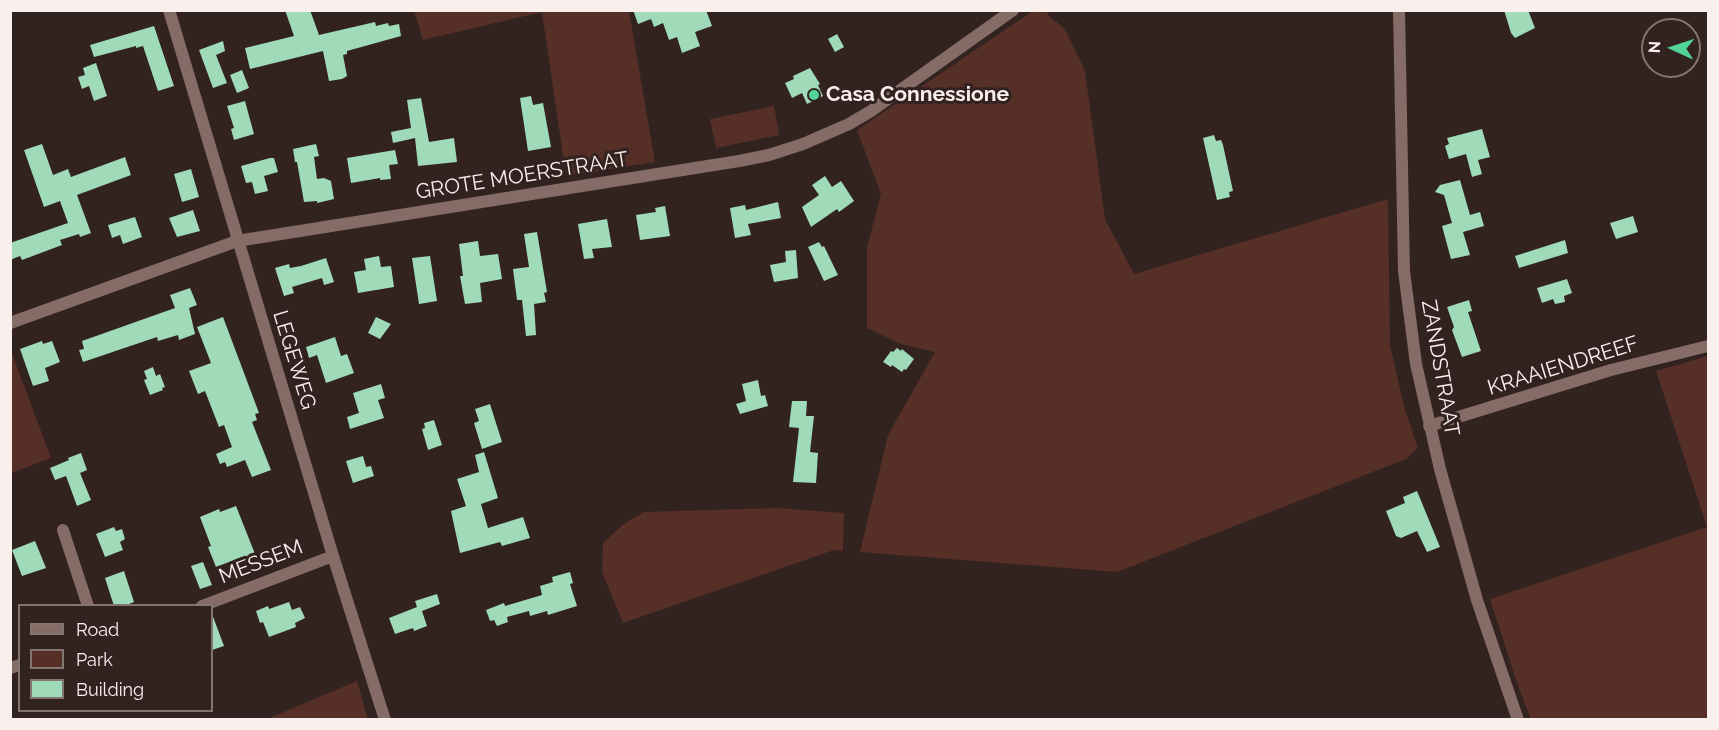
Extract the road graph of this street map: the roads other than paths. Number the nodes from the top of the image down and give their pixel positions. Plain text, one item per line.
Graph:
1 (169, 10) edge
2 (1013, 10) edge
3 (1399, 10) edge
4 (237, 241) junction
5 (10, 323) edge
6 (1708, 346) edge
7 (1430, 426) junction
8 (63, 530) dead end
9 (333, 556) junction
10 (87, 604) edge
11 (207, 604) edge
12 (386, 720) edge
13 (1518, 720) edge

1 - 4 street, LEGEWEG
2 - 4 street, GROTE MOERSTRAAT
3 - 7 street, ZANDSTRAAT
4 - 5 street, GROTE MOERSTRAAT
4 - 9 street, LEGEWEG
6 - 7 street, KRAAIENDREEF
7 - 13 street, ZANDSTRAAT
8 - 10 street
9 - 11 street, MESSEM
9 - 12 street, LEGEWEG

